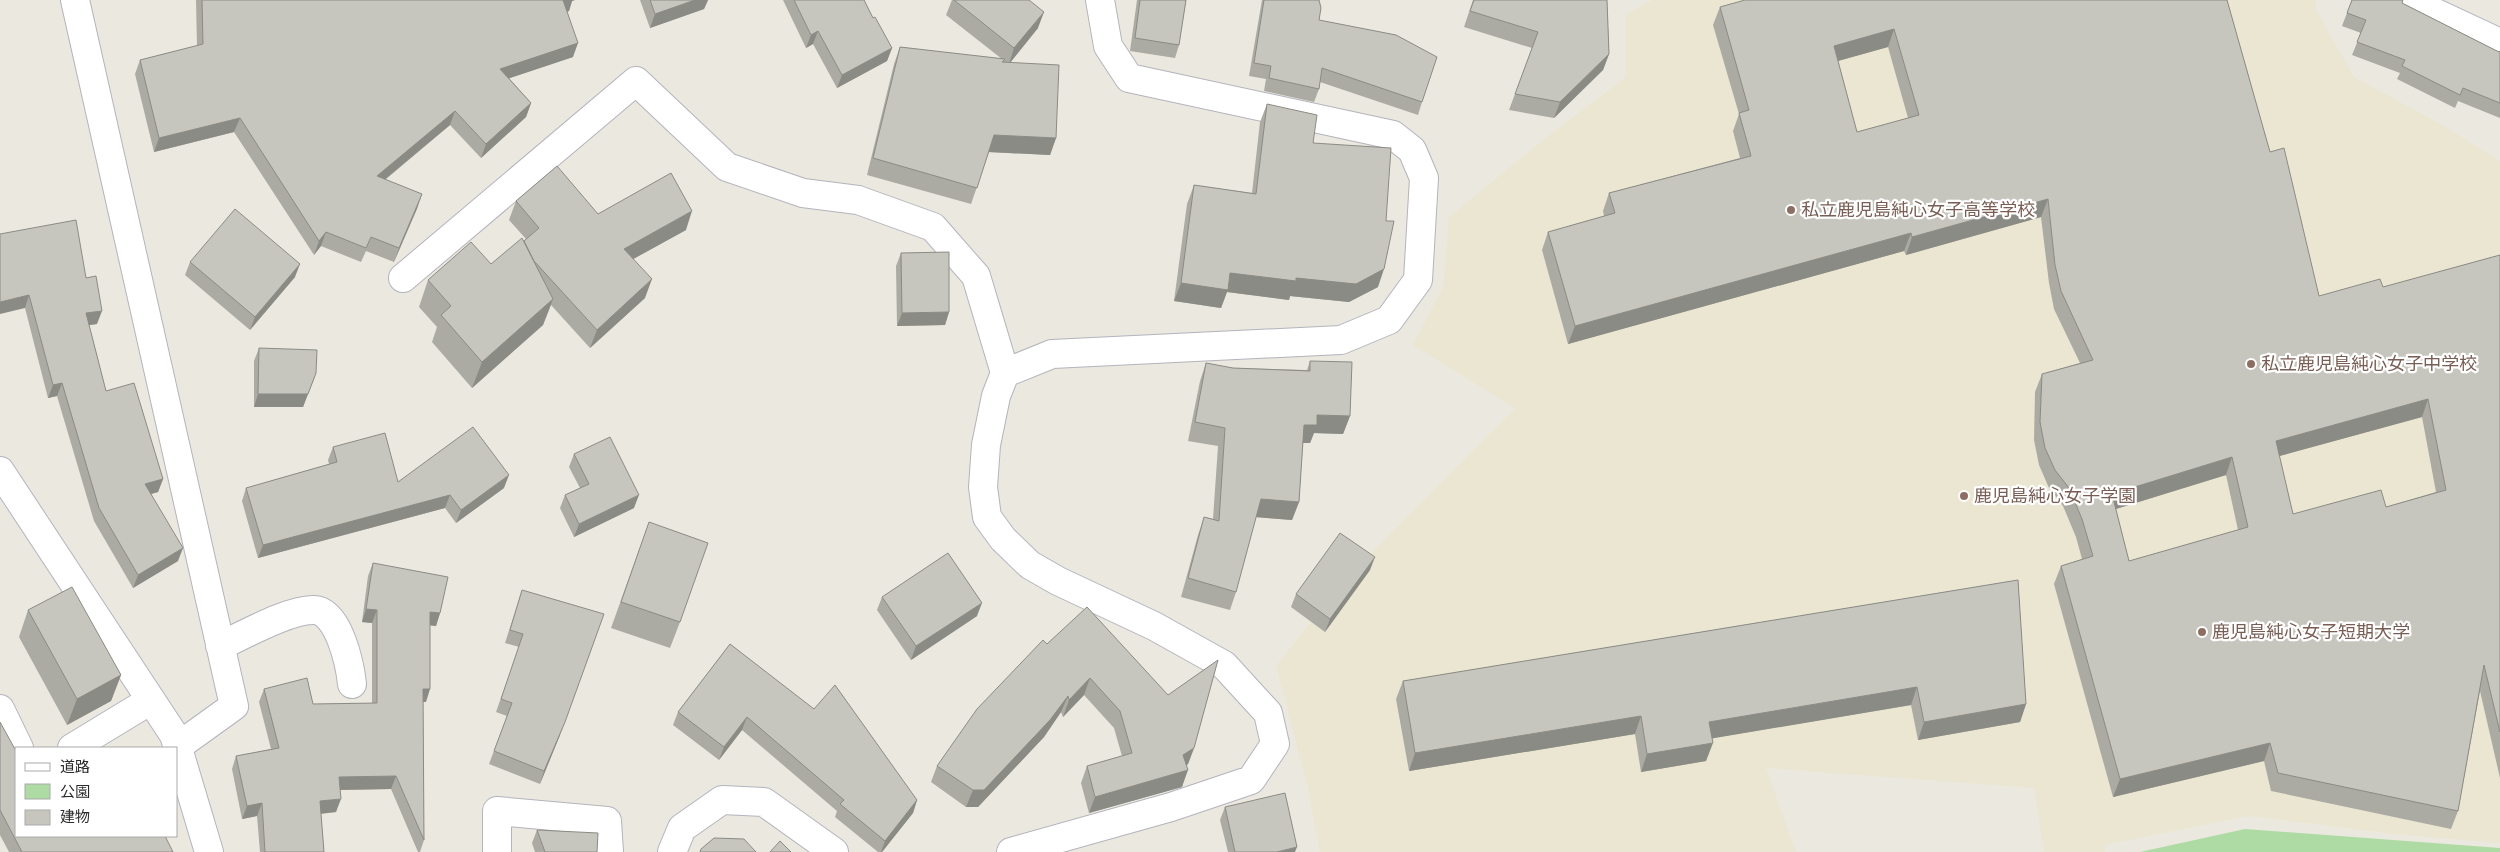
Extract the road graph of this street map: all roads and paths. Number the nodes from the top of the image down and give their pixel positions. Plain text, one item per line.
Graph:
1 (75, 0) edge
2 (1100, 0) edge
3 (2408, 0) edge
4 (2500, 43) edge
5 (403, 278) dead end
6 (1005, 373) junction
7 (0, 471) edge
8 (220, 646) junction
9 (352, 684) dead end
10 (151, 700) junction
11 (0, 709) edge
12 (19, 747) edge
13 (74, 747) edge
14 (177, 747) joint
15 (178, 750) edge
16 (209, 852) edge
17 (497, 852) edge
18 (609, 852) edge
19 (672, 852) edge
20 (834, 852) edge
21 (1011, 852) edge

1 - 8 street
2 - 6 street
3 - 4 street
5 - 6 street
6 - 21 street
7 - 10 street
8 - 9 street
8 - 14 street
10 - 13 street
10 - 14 street
11 - 12 street
15 - 16 street
17 - 18 street
19 - 20 street

